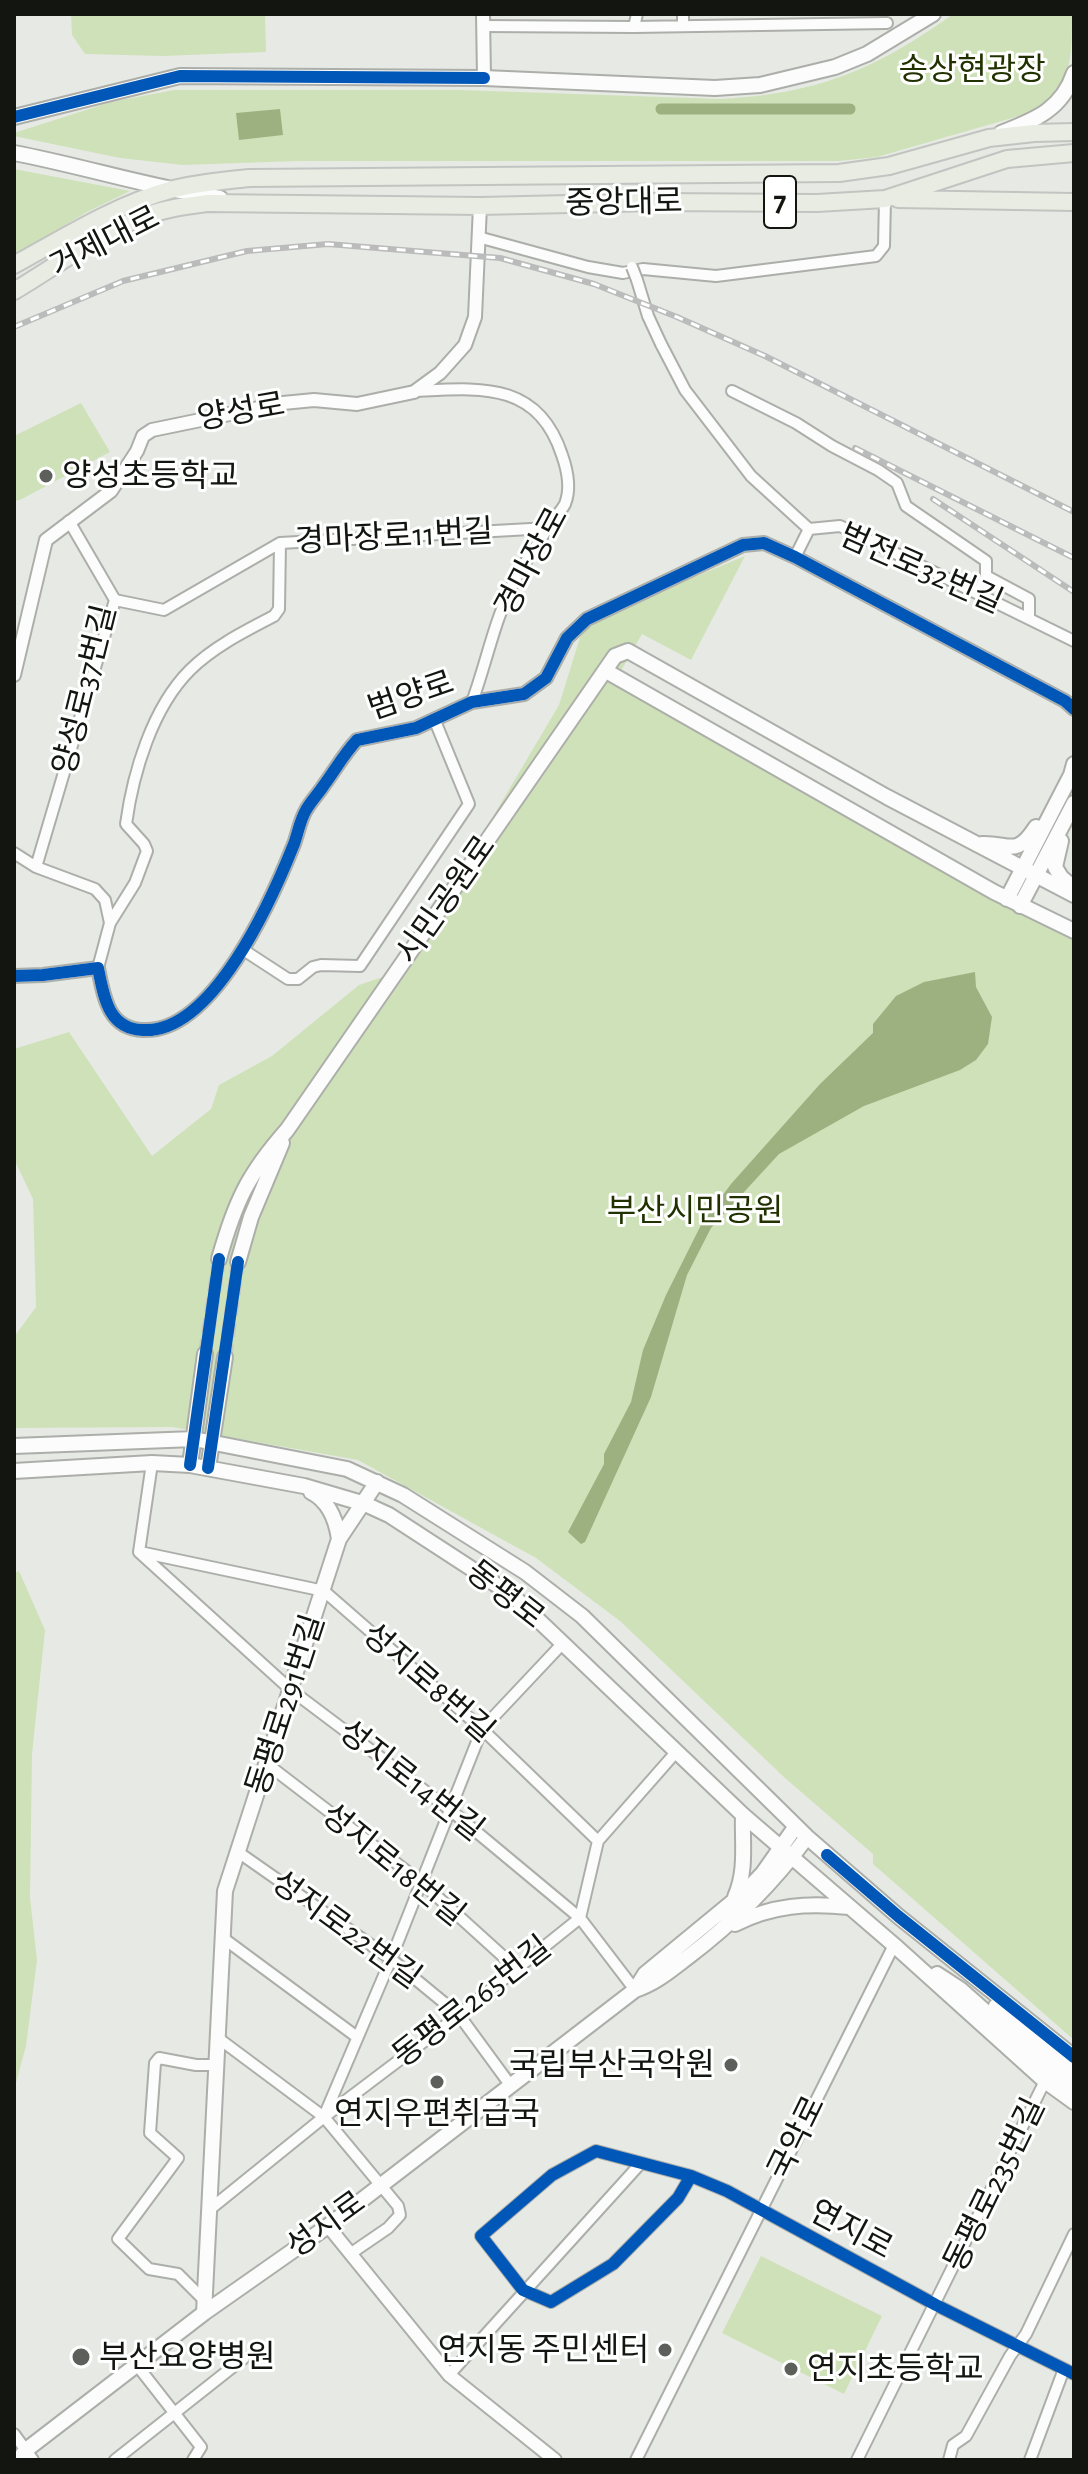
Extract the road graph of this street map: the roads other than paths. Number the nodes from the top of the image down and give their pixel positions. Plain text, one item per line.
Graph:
1 (637, 14) edge
2 (683, 14) edge
3 (933, 14) edge
4 (887, 18) edge
5 (483, 20) edge
6 (683, 26) junction
7 (634, 27) junction
8 (897, 38) junction
9 (1074, 73) edge
10 (484, 78) junction
11 (14, 117) edge
12 (1074, 132) edge
13 (989, 138) junction
14 (14, 153) edge
15 (1074, 153) edge
16 (168, 191) junction
17 (885, 199) junction
18 (249, 202) junction
19 (1074, 202) edge
20 (480, 206) junction
21 (478, 237) junction
22 (14, 265) edge
23 (632, 267) dead end
24 (14, 291) edge
25 (732, 391) dead end
26 (414, 392) junction
27 (69, 521) junction
28 (548, 528) junction
29 (809, 529) junction
30 (280, 543) junction
31 (795, 557) junction
32 (986, 576) junction
33 (978, 593) junction
34 (115, 600) junction
35 (1029, 618) junction
36 (1074, 641) edge
37 (606, 671) junction
38 (14, 675) edge
39 (472, 702) junction
40 (1074, 709) edge
41 (435, 721) junction
42 (1074, 764) edge
43 (1074, 803) edge
44 (1051, 814) junction
45 (1061, 828) junction
46 (973, 844) junction
47 (14, 853) edge
48 (36, 867) junction
49 (1028, 873) junction
50 (1074, 888) edge
51 (1074, 895) edge
52 (1013, 903) junction
53 (110, 923) junction
54 (1074, 931) edge
55 (242, 949) junction
56 (98, 968) junction
57 (14, 976) edge
58 (287, 1130) junction
59 (219, 1259) tunnel mouth
60 (238, 1262) tunnel mouth
61 (205, 1354) tunnel mouth
62 (225, 1357) tunnel mouth
63 (194, 1439) junction
64 (212, 1442) junction
65 (14, 1446) edge
66 (152, 1463) junction
67 (190, 1465) junction
68 (208, 1468) junction
69 (14, 1471) edge
70 (377, 1482) junction
71 (304, 1486) junction
72 (365, 1504) junction
73 (339, 1539) junction
74 (139, 1552) junction
75 (324, 1591) junction
76 (563, 1643) junction
77 (291, 1690) junction
78 (482, 1729) junction
79 (677, 1751) junction
80 (267, 1764) junction
81 (449, 1809) junction
82 (743, 1815) junction
83 (796, 1826) junction
84 (807, 1837) junction
85 (598, 1841) junction
86 (779, 1848) junction
87 (238, 1852) junction
88 (791, 1858) junction
89 (421, 1882) junction
90 (733, 1902) junction
91 (849, 1907) junction
92 (898, 1916) junction
93 (580, 1918) junction
94 (724, 1930) junction
95 (223, 1938) junction
96 (894, 1945) junction
97 (391, 1959) junction
98 (517, 1969) junction
99 (635, 1990) junction
100 (459, 2015) junction
101 (357, 2037) junction
102 (218, 2038) junction
103 (1074, 2057) edge
104 (216, 2065) junction
105 (1071, 2080) edge
106 (1045, 2081) junction
107 (511, 2086) junction
108 (1074, 2102) edge
109 (324, 2117) junction
110 (641, 2163) junction
111 (691, 2176) junction
112 (380, 2185) junction
113 (209, 2210) junction
114 (761, 2211) junction
115 (328, 2226) junction
116 (1074, 2234) edge
117 (350, 2254) junction
118 (523, 2290) junction
119 (936, 2305) junction
120 (204, 2307) junction
121 (1018, 2346) junction
122 (244, 2358) dead end
123 (136, 2364) junction
124 (1069, 2372) edge
125 (449, 2375) junction
126 (174, 2414) junction
127 (14, 2434) edge
128 (26, 2457) edge
129 (117, 2459) edge
130 (193, 2460) edge
131 (555, 2460) edge
132 (636, 2460) edge
133 (857, 2460) edge
134 (949, 2460) edge
135 (1030, 2460) edge

1 - 7 street
2 - 6 street
3 - 8 main road
4 - 6 street
4 - 8 street
5 - 7 street
5 - 10 street
6 - 7 street
8 - 10 main road
9 - 13 main road
10 - 11 main road
12 - 13 main road, 중앙대로 / 7
13 - 16 main road, 중앙대로 / 7
14 - 16 main road, 중앙대로 / 7
15 - 17 main road, 중앙대로 / 7
16 - 18 main road, 중앙대로 / 7
16 - 22 main road, 거제대로
17 - 19 main road
17 - 20 main road, 중앙대로 / 7
17 - 21 street
18 - 20 main road, 중앙대로 / 7
18 - 24 main road, 거제대로
20 - 21 street, 양성로
21 - 26 street, 양성로
23 - 29 street, 범전로32번길, bridge
25 - 32 street
26 - 27 street, 양성로
26 - 28 street, 경마장로
27 - 34 street, 양성로37번길
27 - 38 street, 양성로
28 - 30 street, 경마장로11번길
28 - 39 street, 경마장로
29 - 31 street
29 - 33 street, 범전로32번길
30 - 34 street, 경마장로11번길
30 - 53 street
31 - 39 street, 범양로
31 - 40 street, 범양로
32 - 33 street
32 - 35 street
33 - 35 street, 범전로32번길
34 - 48 street, 양성로37번길
35 - 36 street, 범전로32번길
37 - 46 main road, 시민공원로
37 - 52 main road
37 - 58 main road, 시민공원로
39 - 41 street, 범양로
41 - 55 street, 범양로
41 - 55 street
42 - 44 main road
43 - 45 main road
44 - 46 main road
44 - 49 main road
45 - 49 main road
45 - 50 main road
46 - 49 main road, 시민공원로
47 - 48 street
48 - 53 street
49 - 51 main road, 시민공원로
49 - 52 main road
52 - 54 main road
53 - 56 street
55 - 56 street, 범양로
56 - 57 street
58 - 59 main road, 시민공원로
58 - 60 main road, 시민공원로
61 - 63 main road
62 - 64 main road
63 - 64 main road, 동평로
63 - 65 main road, 동평로
63 - 67 main road
64 - 68 main road
64 - 70 main road, 동평로
66 - 67 main road, 동평로
66 - 69 main road, 동평로
66 - 74 street
67 - 68 main road, 동평로
68 - 71 main road, 동평로
70 - 72 main road, 동평로291번길
70 - 83 main road, 동평로
71 - 72 main road, 동평로
71 - 73 main road
72 - 73 main road, 동평로291번길
72 - 76 main road, 동평로
73 - 75 main road, 동평로291번길
74 - 75 street, 성지로8번길
74 - 77 street, 성지로14번길
75 - 77 main road, 동평로291번길
75 - 78 street, 성지로8번길
76 - 78 street
76 - 79 main road, 동평로
77 - 80 main road, 동평로291번길
77 - 81 street, 성지로14번길
78 - 81 street
78 - 85 street, 성지로8번길
79 - 82 main road, 동평로
79 - 85 street, 동평로265번길
80 - 87 main road, 동평로291번길
80 - 89 street, 성지로18번길
81 - 89 street
81 - 93 street, 성지로14번길
82 - 86 main road, 동평로
82 - 90 main road
83 - 84 main road, 동평로
83 - 86 main road, 성지로
84 - 88 main road, 성지로
84 - 92 main road, 동평로
85 - 93 street, 동평로265번길
86 - 88 main road, 동평로
86 - 90 main road, 성지로
87 - 95 main road, 동평로291번길
87 - 97 street, 성지로22번길
88 - 91 main road, 동평로
88 - 94 main road, 성지로
89 - 97 street
89 - 98 street, 성지로18번길
90 - 99 main road, 성지로
91 - 94 main road, 성지로
91 - 96 main road, 동평로
92 - 103 main road
92 - 105 main road
93 - 98 street, 동평로265번길
93 - 99 street, 성지로14번길
94 - 99 main road, 성지로
95 - 101 street
95 - 102 main road, 동평로291번길
96 - 105 main road
96 - 106 main road
96 - 114 street, 국악로
97 - 100 street, 성지로22번길
97 - 101 street
98 - 100 street, 동평로265번길
99 - 107 main road, 성지로
100 - 107 street, 성지로22번길
100 - 109 street, 동평로265번길
101 - 109 street
102 - 104 main road, 동평로291번길
102 - 109 street
104 - 113 main road, 동평로291번길
104 - 120 street
106 - 108 main road
106 - 119 street, 동평로235번길
107 - 112 main road, 성지로
109 - 112 street
109 - 113 street, 동평로265번길
110 - 111 street, 연지로
110 - 118 street
110 - 118 street, 연지로
111 - 114 street, 연지로
111 - 118 street
112 - 115 main road, 성지로
112 - 117 street
113 - 120 main road, 동평로291번길
114 - 119 street, 연지로
114 - 132 street, 국악로
115 - 117 street
115 - 120 main road, 성지로
116 - 121 street
117 - 125 street
118 - 125 street
119 - 121 street, 연지로
119 - 133 street, 동평로235번길
120 - 123 main road, 성지로
121 - 124 street, 연지로
121 - 134 street
122 - 126 street
123 - 126 street
123 - 128 main road, 성지로
124 - 135 street
125 - 131 street
126 - 129 street
126 - 130 street
127 - 128 street

